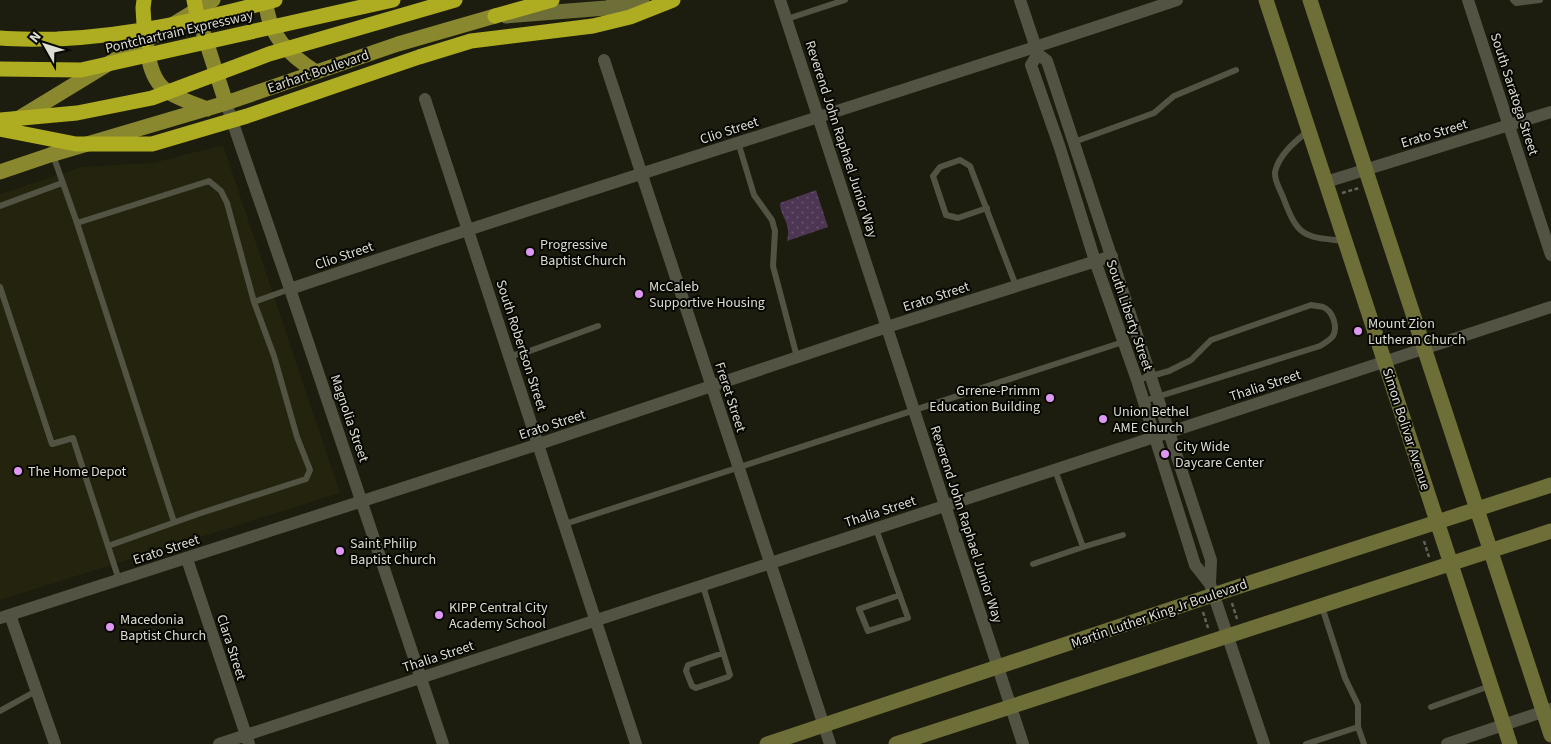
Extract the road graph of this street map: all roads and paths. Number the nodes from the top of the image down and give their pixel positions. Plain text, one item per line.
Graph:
1 (144, 0) edge
2 (213, 0) edge
3 (266, 0) edge
4 (275, 0) edge
5 (393, 0) edge
6 (455, 0) edge
7 (552, 0) edge
8 (642, 0) edge
9 (673, 0) edge
10 (780, 0) edge
11 (845, 0) edge
12 (1020, 0) edge
13 (1177, 0) edge
14 (1266, 0) edge
15 (1310, 0) edge
16 (1468, 0) edge
17 (1513, 0) edge
18 (1540, 0) edge
19 (195, 5) edge
20 (495, 16) junction
21 (787, 19) junction
22 (0, 38) edge
23 (145, 41) junction
24 (1037, 51) junction
25 (604, 60) dead end
26 (0, 69) edge
27 (1236, 70) dead end
28 (316, 72) junction
29 (425, 99) dead end
30 (226, 103) junction
31 (207, 109) junction
32 (1551, 112) edge
33 (819, 116) junction
34 (0, 120) edge
35 (1509, 125) junction
36 (0, 130) edge
37 (1309, 130) junction
38 (738, 142) junction
39 (1074, 142) junction
40 (53, 154) junction
41 (1365, 170) junction
42 (0, 172) edge
43 (641, 174) junction
44 (1326, 182) junction
45 (62, 183) junction
46 (1361, 188) dead end
47 (1336, 195) dead end
48 (0, 206) edge
49 (986, 208) junction
50 (77, 224) junction
51 (468, 229) junction
52 (1346, 242) junction
53 (1551, 255) edge
54 (1112, 256) junction
55 (1095, 261) junction
56 (1016, 286) junction
57 (0, 287) edge
58 (290, 289) junction
59 (254, 302) junction
60 (1551, 307) edge
61 (598, 326) dead end
62 (887, 327) junction
63 (1411, 337) dead end
64 (1123, 342) junction
65 (1386, 346) dead end
66 (1424, 349) junction
67 (510, 356) junction
68 (797, 358) junction
69 (1385, 361) junction
70 (1151, 376) junction
71 (1137, 380) junction
72 (711, 387) junction
73 (1158, 396) junction
74 (1144, 401) junction
75 (914, 410) junction
76 (1169, 432) junction
77 (1155, 437) junction
78 (539, 444) junction
79 (738, 468) junction
80 (1055, 470) junction
81 (1551, 485) edge
82 (362, 502) junction
83 (946, 506) junction
84 (1477, 508) junction
85 (1438, 521) junction
86 (174, 522) junction
87 (565, 524) junction
88 (876, 529) junction
89 (1551, 532) edge
90 (1123, 534) dead end
91 (1423, 538) dead end
92 (108, 546) junction
93 (1083, 547) junction
94 (1490, 552) junction
95 (187, 559) junction
96 (1430, 561) dead end
97 (770, 563) junction
98 (1033, 564) dead end
99 (1451, 564) junction
100 (119, 580) junction
101 (703, 586) junction
102 (1211, 590) junction
103 (900, 595) junction
104 (1231, 601) dead end
105 (1321, 606) junction
106 (1201, 607) dead end
107 (5, 616) edge
108 (596, 620) junction
109 (1234, 630) junction
110 (1210, 634) dead end
111 (724, 653) junction
112 (998, 668) junction
113 (421, 678) junction
114 (1491, 685) junction
115 (36, 691) junction
116 (1010, 706) junction
117 (1431, 707) dead end
118 (0, 711) edge
119 (1547, 711) edge
120 (1504, 725) junction
121 (824, 726) junction
122 (1358, 727) junction
123 (1551, 735) edge
124 (247, 740) edge
125 (54, 744) edge
126 (219, 744) edge
127 (443, 744) edge
128 (636, 744) edge
129 (767, 744) edge
130 (830, 744) edge
131 (896, 744) edge
132 (1023, 744) edge
133 (1264, 744) edge
134 (1306, 744) edge
135 (1364, 744) edge
136 (1447, 744) edge
137 (1510, 744) edge

1 - 23 highway
2 - 19 main road
3 - 28 main road
4 - 22 highway, Pontchartrain Expressway
5 - 26 highway, Pontchartrain Expressway
6 - 34 highway
7 - 20 highway
8 - 20 street, Earhart Boulevard
9 - 36 highway
10 - 21 street, Reverend John Raphael Junior Way
11 - 21 lane
12 - 24 street, South Liberty Street
13 - 24 street, Clio Street
14 - 37 street, Simon Bolivar Avenue
15 - 41 street
16 - 35 street, South Saratoga Street
17 - 18 lane
19 - 23 main road
19 - 30 main road
20 - 28 main road, Earhart Boulevard
21 - 33 street, Reverend John Raphael Junior Way
23 - 31 main road
23 - 36 main road
24 - 33 street, Clio Street
24 - 39 street, South Liberty Street
24 - 55 street, South Liberty Street
25 - 43 street, Freret Street
27 - 39 lane
28 - 30 main road, Earhart Boulevard
29 - 51 street, South Robertson Street
30 - 31 main road, Earhart Boulevard
30 - 58 street, Magnolia Street
31 - 40 main road, Earhart Boulevard
32 - 35 street, Erato Street
33 - 38 street, Clio Street
33 - 62 street, Reverend John Raphael Junior Way
35 - 41 street, Erato Street
35 - 53 street, South Saratoga Street
37 - 44 street, Simon Bolivar Avenue
37 - 52 lane
38 - 43 street, Clio Street
38 - 68 lane
39 - 54 street, South Liberty Street
40 - 42 main road, Earhart Boulevard
40 - 45 lane
41 - 44 street, Erato Street
41 - 66 street
43 - 51 street, Clio Street
43 - 72 street, Freret Street
44 - 52 street, Simon Bolivar Avenue
45 - 48 lane
45 - 50 lane
46 - 47 path
49 - 49 lane
49 - 56 lane
50 - 59 lane
50 - 86 lane
51 - 58 street, Clio Street
51 - 67 street, South Robertson Street
52 - 69 street, Simon Bolivar Avenue
54 - 55 street, Erato Street
54 - 70 street, South Liberty Street
55 - 56 street, Erato Street
55 - 64 street, South Liberty Street
56 - 62 street, Erato Street
57 - 92 lane
58 - 59 lane
58 - 82 street, Magnolia Street
59 - 86 lane
60 - 66 street, Thalia Street
61 - 67 lane
62 - 68 street, Erato Street
62 - 75 street, Reverend John Raphael Junior Way
63 - 65 path
64 - 71 street, South Liberty Street
64 - 75 lane
66 - 69 street, Thalia Street
66 - 84 street
67 - 78 street, South Robertson Street
68 - 72 street, Erato Street
69 - 76 street, Thalia Street
69 - 85 street, Simon Bolivar Avenue
70 - 71 lane
70 - 73 street, South Liberty Street
70 - 73 lane
71 - 74 street, South Liberty Street
72 - 78 street, Erato Street
72 - 79 street, Freret Street
73 - 74 lane
73 - 76 street, South Liberty Street
74 - 77 street, South Liberty Street
75 - 79 lane
75 - 83 street, Reverend John Raphael Junior Way
76 - 77 street, Thalia Street
76 - 102 street, South Liberty Street
77 - 80 street, Thalia Street
77 - 102 street, South Liberty Street
78 - 82 street, Erato Street
78 - 87 street, South Robertson Street
79 - 87 lane
79 - 97 street, Freret Street
80 - 83 street, Thalia Street
80 - 93 lane
81 - 84 street, Martin Luther King Jr Boulevard
82 - 95 street, Erato Street
82 - 113 street, Magnolia Street
83 - 88 street, Thalia Street
83 - 112 street, Reverend John Raphael Junior Way
84 - 85 street, Martin Luther King Jr Boulevard
84 - 94 street
85 - 99 street, Simon Bolivar Avenue
85 - 102 street, Martin Luther King Jr Boulevard
86 - 92 lane
87 - 108 street, South Robertson Street
88 - 97 street, Thalia Street
88 - 103 lane
89 - 94 street
90 - 93 lane
91 - 96 path
92 - 100 lane
93 - 98 lane
94 - 99 street
94 - 119 street
95 - 100 street, Erato Street
95 - 124 street, Clara Street
97 - 101 street, Thalia Street
97 - 121 street, Freret Street
99 - 105 street
99 - 114 street, Simon Bolivar Avenue
100 - 107 street, Erato Street
101 - 108 street, Thalia Street
101 - 111 lane
102 - 109 street, South Liberty Street
102 - 112 street, Martin Luther King Jr Boulevard
103 - 103 lane
104 - 109 path
105 - 109 street
105 - 122 lane
106 - 110 path
107 - 115 street
108 - 113 street, Thalia Street
108 - 128 street, South Robertson Street
109 - 116 street
109 - 133 street, South Liberty Street
111 - 111 lane
112 - 116 street, Reverend John Raphael Junior Way
112 - 121 street, Martin Luther King Jr Boulevard
113 - 124 street, Thalia Street
113 - 127 street, Magnolia Street
114 - 117 lane
114 - 120 street, Simon Bolivar Avenue
115 - 118 lane
115 - 125 street
116 - 131 street
116 - 132 street, Reverend John Raphael Junior Way
119 - 120 street
119 - 123 street
120 - 136 street
120 - 137 street, Simon Bolivar Avenue
121 - 129 street, Martin Luther King Jr Boulevard
121 - 130 street, Freret Street
122 - 134 lane
122 - 135 lane
124 - 126 street, Thalia Street

